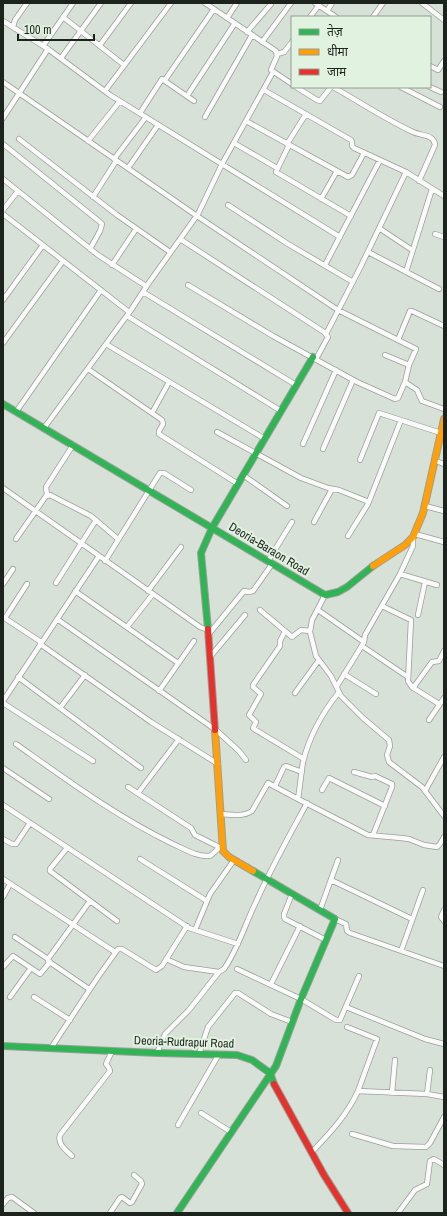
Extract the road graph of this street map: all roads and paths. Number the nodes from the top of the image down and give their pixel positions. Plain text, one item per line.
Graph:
1 (27, 3) edge
2 (73, 3) edge
3 (101, 3) edge
4 (131, 3) edge
5 (171, 3) edge
6 (205, 3) edge
7 (237, 3) edge
8 (291, 3) edge
9 (332, 3) edge
10 (383, 3) edge
11 (422, 3) edge
12 (271, 4) edge
13 (317, 4) edge
14 (214, 9) junction
15 (327, 11) junction
16 (311, 16) edge
17 (334, 16) edge
18 (374, 16) edge
19 (64, 17) junction
20 (227, 18) junction
21 (444, 20) edge
22 (3, 21) edge
23 (235, 23) junction
24 (13, 27) junction
25 (81, 30) junction
26 (247, 32) junction
27 (252, 35) junction
28 (262, 42) junction
29 (291, 43) edge
30 (100, 45) junction
31 (45, 47) junction
32 (277, 54) junction
33 (61, 58) junction
34 (444, 61) edge
35 (124, 65) junction
36 (431, 66) edge
37 (274, 72) junction
38 (165, 80) junction
39 (3, 82) edge
40 (291, 83) edge
41 (431, 87) edge
42 (298, 88) edge
43 (331, 88) edge
44 (334, 88) edge
45 (403, 88) edge
46 (264, 90) junction
47 (105, 91) junction
48 (441, 92) dead end
49 (19, 94) junction
50 (187, 96) junction
51 (120, 101) junction
52 (194, 101) dead end
53 (440, 107) dead end
54 (140, 113) junction
55 (306, 114) junction
56 (146, 117) junction
57 (205, 117) dead end
58 (3, 118) edge
59 (246, 121) junction
60 (158, 125) junction
61 (18, 139) dead end
62 (88, 142) junction
63 (234, 143) junction
64 (3, 144) edge
65 (288, 144) junction
66 (364, 153) junction
67 (115, 160) junction
68 (380, 160) junction
69 (222, 164) junction
70 (128, 168) junction
71 (277, 168) junction
72 (336, 171) junction
73 (406, 172) junction
74 (3, 179) edge
75 (419, 181) junction
76 (432, 189) junction
77 (18, 191) junction
78 (444, 196) edge
79 (93, 197) junction
80 (321, 199) junction
81 (228, 205) dead end
82 (3, 210) edge
83 (3, 214) edge
84 (197, 216) junction
85 (351, 216) junction
86 (379, 228) junction
87 (136, 229) junction
88 (435, 234) dead end
89 (340, 237) junction
90 (444, 237) edge
91 (180, 239) junction
92 (43, 245) junction
93 (90, 249) junction
94 (412, 250) junction
95 (170, 252) junction
96 (368, 252) junction
97 (63, 261) junction
98 (112, 265) junction
99 (325, 265) junction
100 (406, 272) junction
101 (352, 282) junction
102 (188, 285) dead end
103 (146, 286) junction
104 (439, 289) dead end
105 (101, 290) junction
106 (143, 292) junction
107 (3, 300) edge
108 (338, 310) junction
109 (128, 314) junction
110 (444, 326) edge
111 (326, 334) junction
112 (398, 340) junction
113 (3, 343) edge
114 (106, 344) junction
115 (385, 355) dead end
116 (315, 358) junction
117 (409, 365) junction
118 (88, 369) junction
119 (336, 370) junction
120 (353, 380) junction
121 (169, 382) junction
122 (405, 382) junction
123 (296, 385) junction
124 (3, 404) edge
125 (444, 409) edge
126 (281, 411) junction
127 (16, 412) junction
128 (152, 413) junction
129 (444, 418) edge
130 (401, 420) junction
131 (44, 428) junction
132 (442, 431) edge
133 (218, 432) dead end
134 (265, 439) junction
135 (304, 444) dead end
136 (73, 445) junction
137 (323, 449) dead end
138 (256, 454) junction
139 (360, 460) dead end
140 (436, 461) junction
141 (444, 464) edge
142 (243, 475) junction
143 (238, 484) junction
144 (3, 488) edge
145 (332, 489) junction
146 (148, 490) junction
147 (191, 490) dead end
148 (47, 495) junction
149 (369, 502) junction
150 (287, 506) dead end
151 (425, 506) junction
152 (35, 511) junction
153 (444, 511) edge
154 (96, 520) junction
155 (292, 522) dead end
156 (314, 522) dead end
157 (212, 528) junction
158 (348, 536) dead end
159 (414, 536) junction
160 (16, 539) dead end
161 (118, 539) junction
162 (444, 542) edge
163 (80, 543) junction
164 (181, 547) dead end
165 (98, 556) junction
166 (105, 561) junction
167 (270, 562) junction
168 (13, 569) dead end
169 (400, 574) junction
170 (56, 582) dead end
171 (425, 582) junction
172 (3, 584) edge
173 (27, 584) dead end
174 (437, 585) dead end
175 (75, 591) junction
176 (148, 591) junction
177 (153, 594) junction
178 (325, 595) junction
179 (382, 606) junction
180 (260, 610) dead end
181 (318, 610) junction
182 (245, 615) dead end
183 (418, 615) dead end
184 (4, 618) edge
185 (56, 619) junction
186 (127, 627) junction
187 (310, 630) junction
188 (285, 631) junction
189 (208, 633) junction
190 (194, 641) dead end
191 (41, 643) junction
192 (363, 644) junction
193 (444, 651) edge
194 (210, 657) junction
195 (319, 660) junction
196 (178, 663) junction
197 (344, 674) junction
198 (85, 675) junction
199 (18, 677) junction
200 (408, 677) junction
201 (337, 686) junction
202 (413, 688) junction
203 (159, 691) junction
204 (339, 692) junction
205 (295, 693) dead end
206 (5, 694) edge
207 (376, 694) dead end
208 (444, 698) edge
209 (3, 702) edge
210 (439, 704) junction
211 (60, 708) junction
212 (429, 720) dead end
213 (216, 730) junction
214 (179, 740) junction
215 (16, 744) dead end
216 (444, 757) edge
217 (304, 759) junction
218 (246, 760) dead end
219 (93, 761) dead end
220 (218, 764) junction
221 (3, 768) edge
222 (141, 768) dead end
223 (302, 772) junction
224 (354, 772) dead end
225 (276, 786) junction
226 (128, 787) dead end
227 (322, 790) dead end
228 (425, 791) junction
229 (138, 794) junction
230 (49, 799) dead end
231 (298, 799) junction
232 (307, 804) junction
233 (3, 805) edge
234 (384, 806) junction
235 (220, 814) junction
236 (444, 816) edge
237 (30, 823) junction
238 (372, 835) junction
239 (444, 837) edge
240 (3, 838) edge
241 (67, 848) junction
242 (221, 849) junction
243 (140, 859) dead end
244 (234, 860) junction
245 (338, 860) dead end
246 (3, 879) edge
247 (267, 879) junction
248 (331, 880) junction
249 (10, 884) junction
250 (423, 890) dead end
251 (4, 892) edge
252 (292, 894) junction
253 (3, 897) edge
254 (207, 900) junction
255 (90, 901) junction
256 (320, 910) junction
257 (444, 910) edge
258 (335, 919) junction
259 (412, 919) junction
260 (117, 921) dead end
261 (444, 921) edge
262 (73, 925) junction
263 (187, 926) junction
264 (300, 926) junction
265 (195, 930) junction
266 (15, 937) dead end
267 (326, 940) junction
268 (238, 944) junction
269 (401, 951) junction
270 (115, 952) junction
271 (166, 959) junction
272 (49, 961) junction
273 (444, 966) edge
274 (3, 967) edge
275 (31, 968) junction
276 (237, 969) dead end
277 (219, 972) junction
278 (359, 976) dead end
279 (271, 984) junction
280 (89, 989) junction
281 (10, 997) dead end
282 (34, 997) dead end
283 (301, 999) junction
284 (346, 1007) junction
285 (70, 1020) junction
286 (292, 1022) junction
287 (346, 1027) dead end
288 (444, 1044) edge
289 (3, 1046) edge
290 (51, 1048) junction
291 (112, 1051) junction
292 (157, 1053) junction
293 (199, 1054) junction
294 (219, 1054) junction
295 (395, 1060) dead end
296 (430, 1070) dead end
297 (270, 1073) junction
298 (358, 1091) junction
299 (392, 1093) junction
300 (427, 1094) junction
301 (444, 1097) edge
302 (201, 1113) dead end
303 (444, 1117) edge
304 (178, 1126) dead end
305 (231, 1132) junction
306 (352, 1134) dead end
307 (312, 1152) junction
308 (72, 1156) dead end
309 (444, 1165) edge
310 (134, 1175) dead end
311 (3, 1204) edge
312 (33, 1213) edge
313 (110, 1213) edge
314 (177, 1213) edge
315 (348, 1213) edge
316 (398, 1213) edge

1 - 24 street
2 - 19 street
3 - 25 street
4 - 30 street
5 - 35 street
6 - 14 street
7 - 20 street
8 - 28 street
9 - 15 street
10 - 18 street
11 - 21 street
12 - 26 street
13 - 15 street
13 - 16 street
14 - 20 street
14 - 38 street
15 - 17 street
19 - 25 street
19 - 31 street
20 - 23 street
22 - 24 street
23 - 26 street
23 - 50 street
24 - 31 street
25 - 30 street
25 - 33 street
26 - 27 street
27 - 28 street
27 - 57 street
28 - 32 street
29 - 32 street
30 - 35 street
31 - 33 street
31 - 49 street
32 - 37 street
33 - 47 street
34 - 36 street
35 - 47 street
37 - 40 street
37 - 46 street
38 - 50 street
38 - 54 street
39 - 49 street
41 - 48 street
42 - 43 street
44 - 75 street
45 - 53 street
46 - 55 street
46 - 59 street
47 - 51 street
49 - 58 street
49 - 62 street
50 - 52 street
51 - 54 street
51 - 62 street
54 - 56 street
55 - 65 street
55 - 66 street
56 - 60 street
56 - 67 street
59 - 63 street
59 - 65 street
60 - 69 street
60 - 70 street
61 - 79 street
62 - 67 street
63 - 69 street
63 - 71 street
64 - 93 street
65 - 71 street
65 - 72 street
66 - 68 street
66 - 72 street
67 - 70 street
67 - 79 street
68 - 73 street
68 - 85 street
69 - 84 street
69 - 89 street
70 - 84 street
71 - 80 street
72 - 80 street
73 - 75 street
73 - 86 street
74 - 77 street
75 - 76 street
76 - 78 street
76 - 94 street
77 - 82 street
77 - 93 street
79 - 87 street
80 - 85 street
81 - 99 street
83 - 92 street
84 - 91 street
84 - 108 street
85 - 89 street
86 - 94 street
86 - 96 street
87 - 95 street
87 - 98 street
88 - 90 street
89 - 99 street
91 - 95 street
91 - 111 street
92 - 97 street
92 - 107 street
93 - 98 street
94 - 100 street
95 - 103 street
96 - 100 street
96 - 101 street
97 - 105 street
97 - 113 street
98 - 103 street
99 - 101 street
100 - 104 street
101 - 108 street
102 - 116 street
103 - 106 street
105 - 109 street
105 - 127 street
106 - 109 street
106 - 123 street
108 - 111 street
108 - 112 street
109 - 114 street
109 - 126 street
110 - 112 street
111 - 116 street
112 - 117 street
114 - 118 street
114 - 121 street
115 - 117 street
116 - 119 street
116 - 123 street
117 - 122 street
118 - 128 street
118 - 131 street
119 - 120 street
119 - 135 street
120 - 122 street
120 - 137 street
121 - 128 street
121 - 134 street
122 - 125 street
123 - 126 street
124 - 127 street, Deoria-Baraon Road
126 - 134 street
127 - 131 street, Deoria-Baraon Road
128 - 143 street
129 - 132 street
130 - 132 street
130 - 139 street
130 - 149 street
131 - 136 street, Deoria-Baraon Road
132 - 140 street
133 - 138 street
134 - 138 street
136 - 146 street, Deoria-Baraon Road
136 - 148 street
138 - 142 street
138 - 145 street
140 - 141 street
140 - 151 street
142 - 143 street
142 - 150 street
143 - 157 street
144 - 152 street
145 - 149 street
145 - 156 street
146 - 147 street
146 - 157 street, Deoria-Baraon Road
146 - 161 street
148 - 152 street
148 - 154 street
149 - 158 street
151 - 153 street
151 - 159 street
152 - 160 street
152 - 163 street
154 - 161 street
154 - 163 street
155 - 167 street
157 - 167 street, Deoria-Baraon Road
157 - 189 street
159 - 162 street
159 - 169 street
159 - 178 street
161 - 166 street
163 - 165 street
163 - 170 street
164 - 176 street
165 - 166 street
165 - 175 street
166 - 176 street
167 - 178 street, Deoria-Baraon Road
167 - 189 street
168 - 172 street
169 - 171 street
169 - 179 street
171 - 174 street
171 - 183 street
173 - 184 street
175 - 185 street
175 - 186 street
176 - 177 street
177 - 186 street
177 - 189 street
178 - 181 street
179 - 192 street
179 - 200 street
180 - 188 street
181 - 187 street
181 - 192 street
182 - 194 street
184 - 191 street
185 - 191 street
185 - 203 street
186 - 196 street
187 - 188 street
187 - 195 street
188 - 217 street
189 - 194 street
190 - 196 street
191 - 198 street
191 - 199 street
192 - 197 street
192 - 200 street
193 - 202 street
194 - 213 street
195 - 201 street
195 - 205 street
196 - 203 street
197 - 201 street
197 - 207 street
198 - 211 street
198 - 214 street
199 - 206 street
199 - 211 street
200 - 202 street
201 - 204 street
202 - 210 street
203 - 213 street
204 - 217 street
204 - 228 street
206 - 209 street
208 - 210 street
209 - 219 street
210 - 212 street
211 - 222 street
213 - 218 street
213 - 220 street
214 - 220 street
214 - 229 street
215 - 242 street
216 - 228 street
217 - 223 street
220 - 235 street
221 - 230 street
223 - 225 street
223 - 231 street
224 - 234 street
225 - 231 street
225 - 235 street
226 - 229 street
227 - 234 street
228 - 236 street
229 - 242 street
231 - 232 street
232 - 238 street
232 - 247 street
233 - 237 street
234 - 238 street
235 - 242 street
237 - 240 street
237 - 241 street
238 - 239 street
241 - 255 street
241 - 263 street
242 - 244 street
243 - 254 street
244 - 247 street
244 - 254 street
245 - 248 street
246 - 249 street
247 - 252 street
247 - 268 street
248 - 256 street
248 - 259 street
249 - 251 street
249 - 262 street
250 - 259 street
251 - 253 street
252 - 256 street
252 - 264 street
254 - 265 street
255 - 260 street
255 - 262 street
256 - 258 street
257 - 261 street
258 - 267 street
258 - 269 street
259 - 269 street
262 - 270 street
262 - 272 street
263 - 265 street
263 - 271 street
264 - 267 street
264 - 279 street
265 - 268 street
266 - 272 street
267 - 283 street
268 - 277 street
269 - 273 street
270 - 271 street
270 - 280 street
271 - 277 street
272 - 275 street
272 - 280 street
274 - 275 street
275 - 281 street
276 - 279 street
277 - 292 street
278 - 284 street
279 - 283 street
280 - 285 street
282 - 285 street
283 - 284 street
283 - 286 street
284 - 288 street
285 - 290 street
286 - 293 street
286 - 297 street
287 - 298 street
289 - 290 street, Deoria-Rudrapur Road
290 - 291 street, Deoria-Rudrapur Road
291 - 292 street, Deoria-Rudrapur Road
291 - 308 street
292 - 293 street, Deoria-Rudrapur Road
293 - 294 street, Deoria-Rudrapur Road
294 - 297 street, Deoria-Rudrapur Road
294 - 304 street
295 - 299 street
296 - 300 street
297 - 305 street
297 - 307 street
298 - 299 street
298 - 307 street
299 - 300 street
300 - 301 street
302 - 305 street
303 - 306 street
305 - 314 street
307 - 315 street
309 - 316 street
310 - 313 street
311 - 312 street

